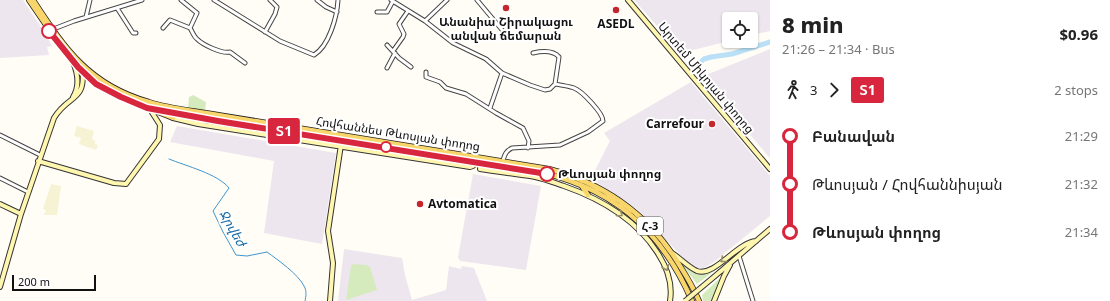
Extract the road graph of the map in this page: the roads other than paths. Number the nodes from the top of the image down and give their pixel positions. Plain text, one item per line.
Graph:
1 (29, 0) edge
2 (32, 0) edge
3 (90, 0) edge
4 (142, 0) edge
5 (181, 0) edge
6 (214, 0) edge
7 (270, 0) edge
8 (318, 0) edge
9 (338, 0) edge
10 (448, 0) edge
11 (477, 0) edge
12 (628, 0) edge
13 (392, 1) edge
14 (117, 8) junction
15 (408, 11) junction
16 (337, 12) junction
17 (377, 12) dead end
18 (86, 17) junction
19 (425, 21) junction
20 (163, 28) dead end
21 (190, 28) junction
22 (51, 30) junction
23 (265, 32) junction
24 (136, 33) dead end
25 (508, 37) dead end
26 (388, 45) dead end
27 (394, 52) junction
28 (533, 53) dead end
29 (72, 60) junction
30 (77, 61) junction
31 (245, 64) dead end
32 (82, 66) junction
33 (411, 67) dead end
34 (387, 68) dead end
35 (426, 72) dead end
36 (83, 73) junction
37 (502, 73) junction
38 (555, 84) junction
39 (73, 99) junction
40 (136, 101) junction
41 (490, 108) junction
42 (152, 109) junction
43 (173, 118) joint
44 (188, 121) junction
45 (218, 121) junction
46 (0, 135) edge
47 (342, 137) junction
48 (340, 147) junction
49 (528, 148) junction
50 (40, 155) junction
51 (503, 160) junction
52 (38, 161) junction
53 (476, 161) junction
54 (530, 168) junction
55 (770, 168) edge
56 (541, 170) junction
57 (0, 178) edge
58 (580, 184) junction
59 (28, 192) junction
60 (588, 194) junction
61 (0, 204) edge
62 (20, 214) junction
63 (770, 229) edge
64 (649, 239) junction
65 (756, 241) junction
66 (662, 249) junction
67 (672, 253) junction
68 (739, 256) junction
69 (734, 260) junction
70 (0, 287) edge
71 (330, 301) edge
72 (670, 301) edge
73 (685, 301) edge
74 (692, 301) edge
75 (699, 301) edge
76 (714, 301) edge
77 (753, 301) edge

1 - 22 main road, Հովհաննես Թևոսյան փողոց / Հ-3
2 - 22 main road, Հովհաննես Թևոսյան փողոց / Հ-3
3 - 18 street
4 - 14 street
5 - 21 street
6 - 23 street
7 - 23 street
8 - 16 street
9 - 16 street
10 - 19 street
11 - 25 street
12 - 55 street, Արտեմ Միկոյան փողոց
13 - 15 street
13 - 17 street
14 - 18 street
14 - 24 street
15 - 19 street
15 - 27 street
16 - 23 street
18 - 22 street
19 - 37 street
20 - 21 street
21 - 31 street
22 - 29 main road, Հովհաննես Թևոսյան փողոց / Հ-3
22 - 30 main road, Հովհաննես Թևոսյան փողոց / Հ-3
26 - 27 street
27 - 33 street
27 - 34 street
28 - 38 street
29 - 30 street
29 - 36 main road, Հովհաննես Թևոսյան փողոց / Հ-3
29 - 39 street
30 - 32 main road, Հովհաննես Թևոսյան փողոց / Հ-3
32 - 36 street
32 - 40 main road, Հովհաննես Թևոսյան փողոց / Հ-3
35 - 41 street
36 - 39 street
36 - 40 main road, Հովհաննես Թևոսյան փողոց / Հ-3
37 - 38 street
37 - 41 street
38 - 49 street
39 - 50 street
40 - 42 main road, Հովհաննես Թևոսյան փողոց / Հ-3
40 - 47 main road, Հովհաննես Թևոսյան փողոց / Հ-3
41 - 49 street
42 - 43 main road
42 - 45 main road, Հովհաննես Թևոսյան փողոց / Հ-3
42 - 52 street
43 - 44 street
44 - 45 street
44 - 48 street
45 - 47 main road, Հովհաննես Թևոսյան փողոց / Հ-3
46 - 50 street
47 - 48 street
47 - 53 main road, Հովհաննես Թևոսյան փողոց / Հ-3
48 - 53 street
48 - 71 street
49 - 51 street
50 - 52 street
51 - 53 main road, Հովհաննես Թևոսյան փողոց / Հ-3
51 - 54 main road, Հովհաննես Թևոսյան փողոց / Հ-3
52 - 59 street
53 - 54 main road, Հովհաննես Թևոսյան փողոց / Հ-3
53 - 60 street
54 - 56 main road, Հովհաննես Թևոսյան փողոց / Հ-3
56 - 58 main road, Հովհաննես Թևոսյան փողոց / Հ-3
56 - 67 main road, Հովհաննես Թևոսյան փողոց / Հ-3
57 - 59 street
58 - 60 main road
58 - 66 main road, Հովհաննես Թևոսյան փողոց / Հ-3
59 - 62 street
60 -> 64 street
61 - 62 street
62 - 70 street
63 - 65 street
64 - 66 street
64 -> 72 street
65 -> 67 street
65 - 68 street
66 - 74 main road, Հովհաննես Թևոսյան փողոց / Հ-3
67 - 75 main road, Հովհաննես Թևոսյան փողոց / Հ-3
68 - 69 street
68 - 77 street
69 - 73 street, bridge
69 - 76 street

